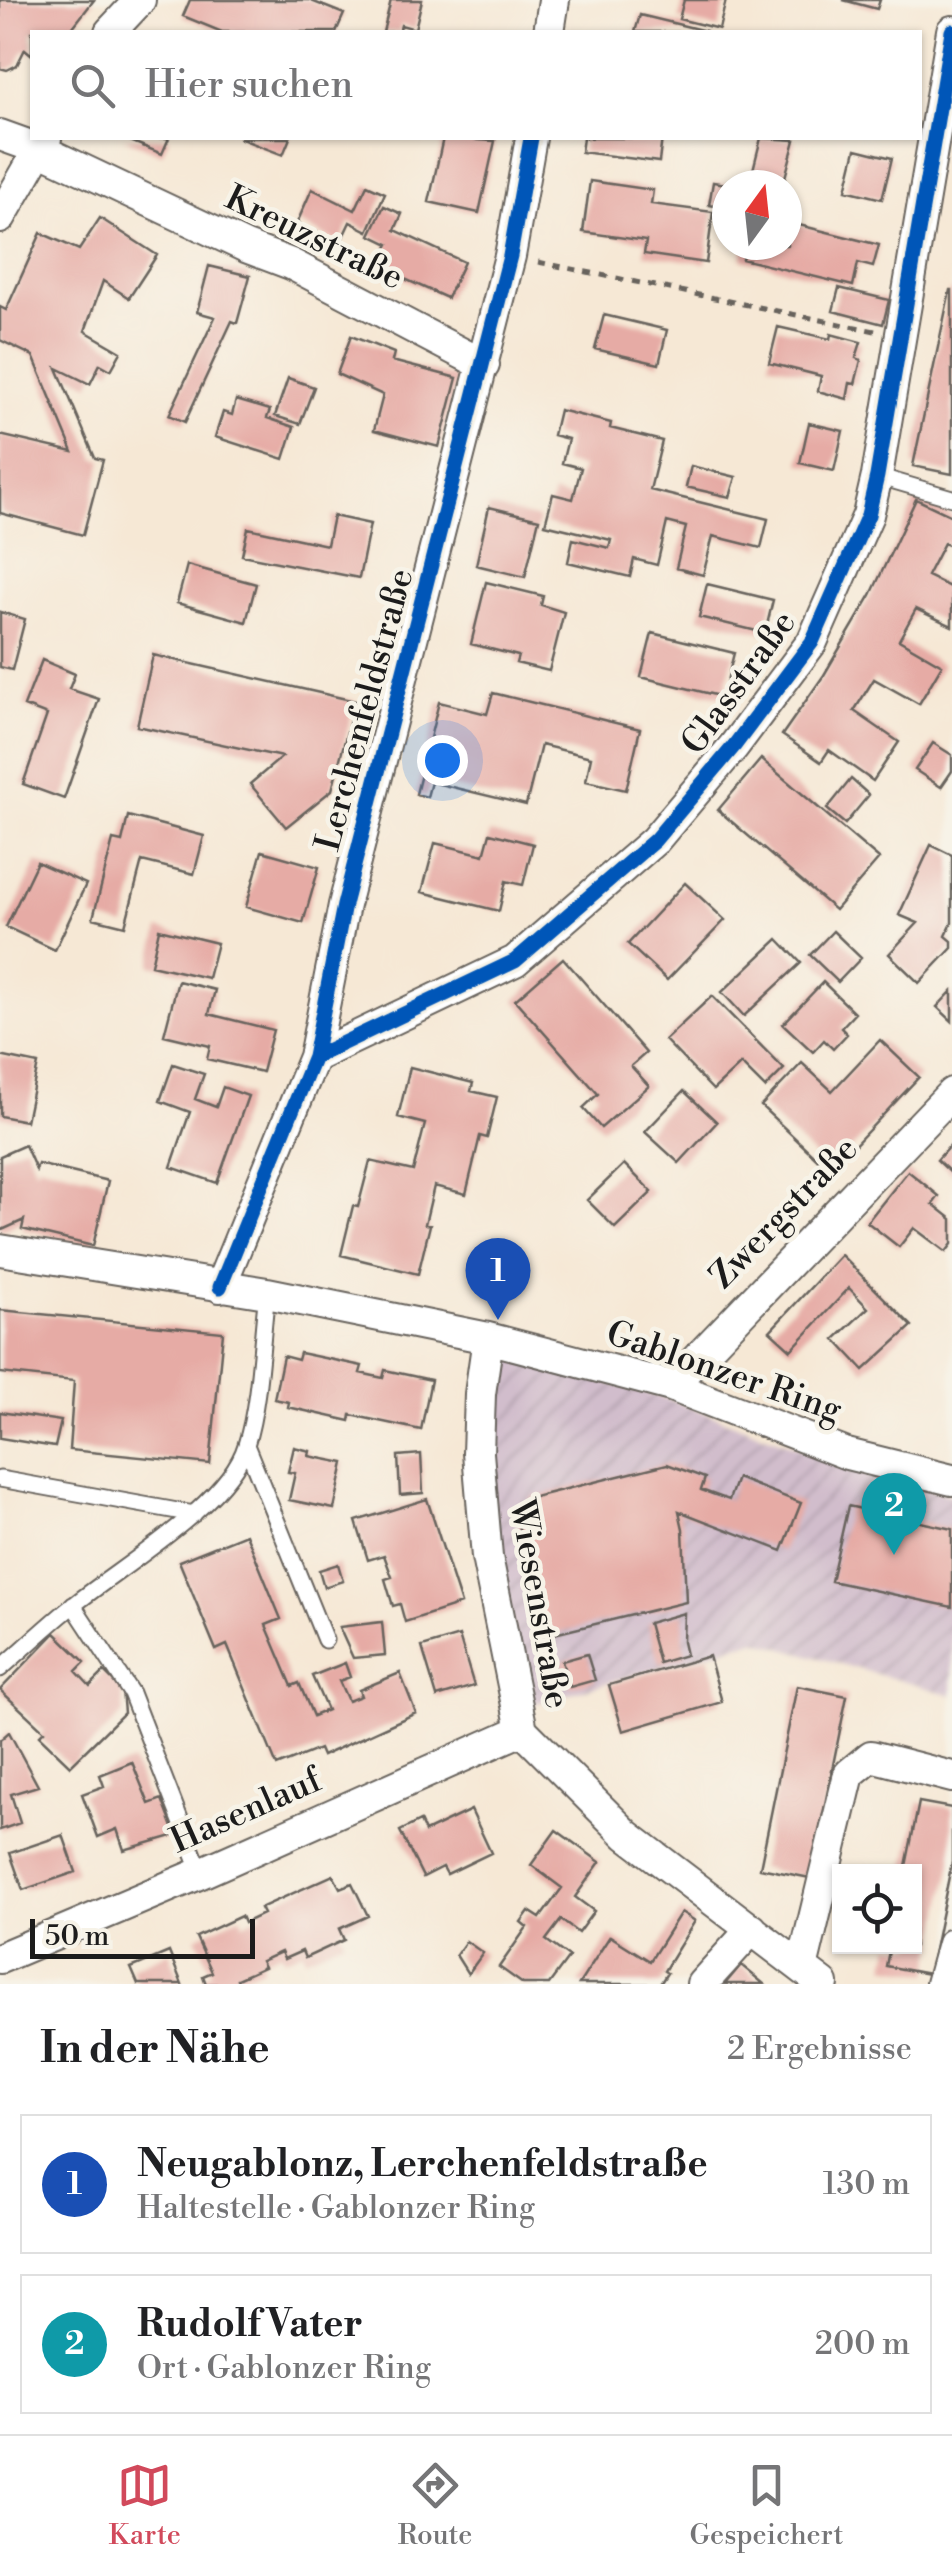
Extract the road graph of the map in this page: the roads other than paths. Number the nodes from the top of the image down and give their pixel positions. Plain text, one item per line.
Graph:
1 (140, 0) edge
2 (554, 0) edge
3 (112, 30) edge
4 (548, 30) edge
5 (952, 31) edge
6 (0, 135) edge
7 (531, 140) edge
8 (43, 143) edge
9 (0, 218) edge
10 (484, 365) junction
11 (877, 476) junction
12 (952, 498) edge
13 (314, 1057) junction
14 (952, 1093) edge
15 (0, 1250) edge
16 (220, 1286) junction
17 (267, 1294) junction
18 (488, 1338) junction
19 (671, 1386) junction
20 (246, 1445) junction
21 (0, 1479) edge
22 (952, 1480) edge
23 (194, 1514) junction
24 (73, 1605) junction
25 (325, 1640) dead end
26 (0, 1670) edge
27 (522, 1730) junction
28 (952, 1777) edge
29 (201, 1873) junction
30 (752, 1929) junction
31 (952, 1944) edge
32 (0, 1958) edge
33 (813, 1976) edge
34 (702, 1984) edge
35 (942, 1984) edge

1 - 3 street
2 - 4 street
5 - 11 street, Glasstraße
6 - 8 street, Kreuzstraße
7 - 10 street, Lerchenfeldstraße
8 - 9 street
8 - 10 street, Kreuzstraße
10 - 13 street, Lerchenfeldstraße
11 - 12 lane
11 - 13 street, Glasstraße
13 - 16 street, Lerchenfeldstraße
14 - 19 street, Zwergstraße
15 - 16 street, Gablonzer Ring
16 - 17 street, Gablonzer Ring
17 - 18 street, Gablonzer Ring
17 - 20 lane
18 - 19 street, Gablonzer Ring
18 - 27 street, Wiesenstraße
19 - 22 street, Gablonzer Ring
20 - 23 lane
20 - 25 lane
21 - 23 lane
23 - 24 lane
24 - 26 lane
24 - 29 lane
27 - 29 street, Hasenlauf
27 - 30 street, Wiesenstraße
28 - 33 street
29 - 32 street, Hasenlauf
30 - 33 street, Wiesenstraße
30 - 34 street
31 - 35 street

